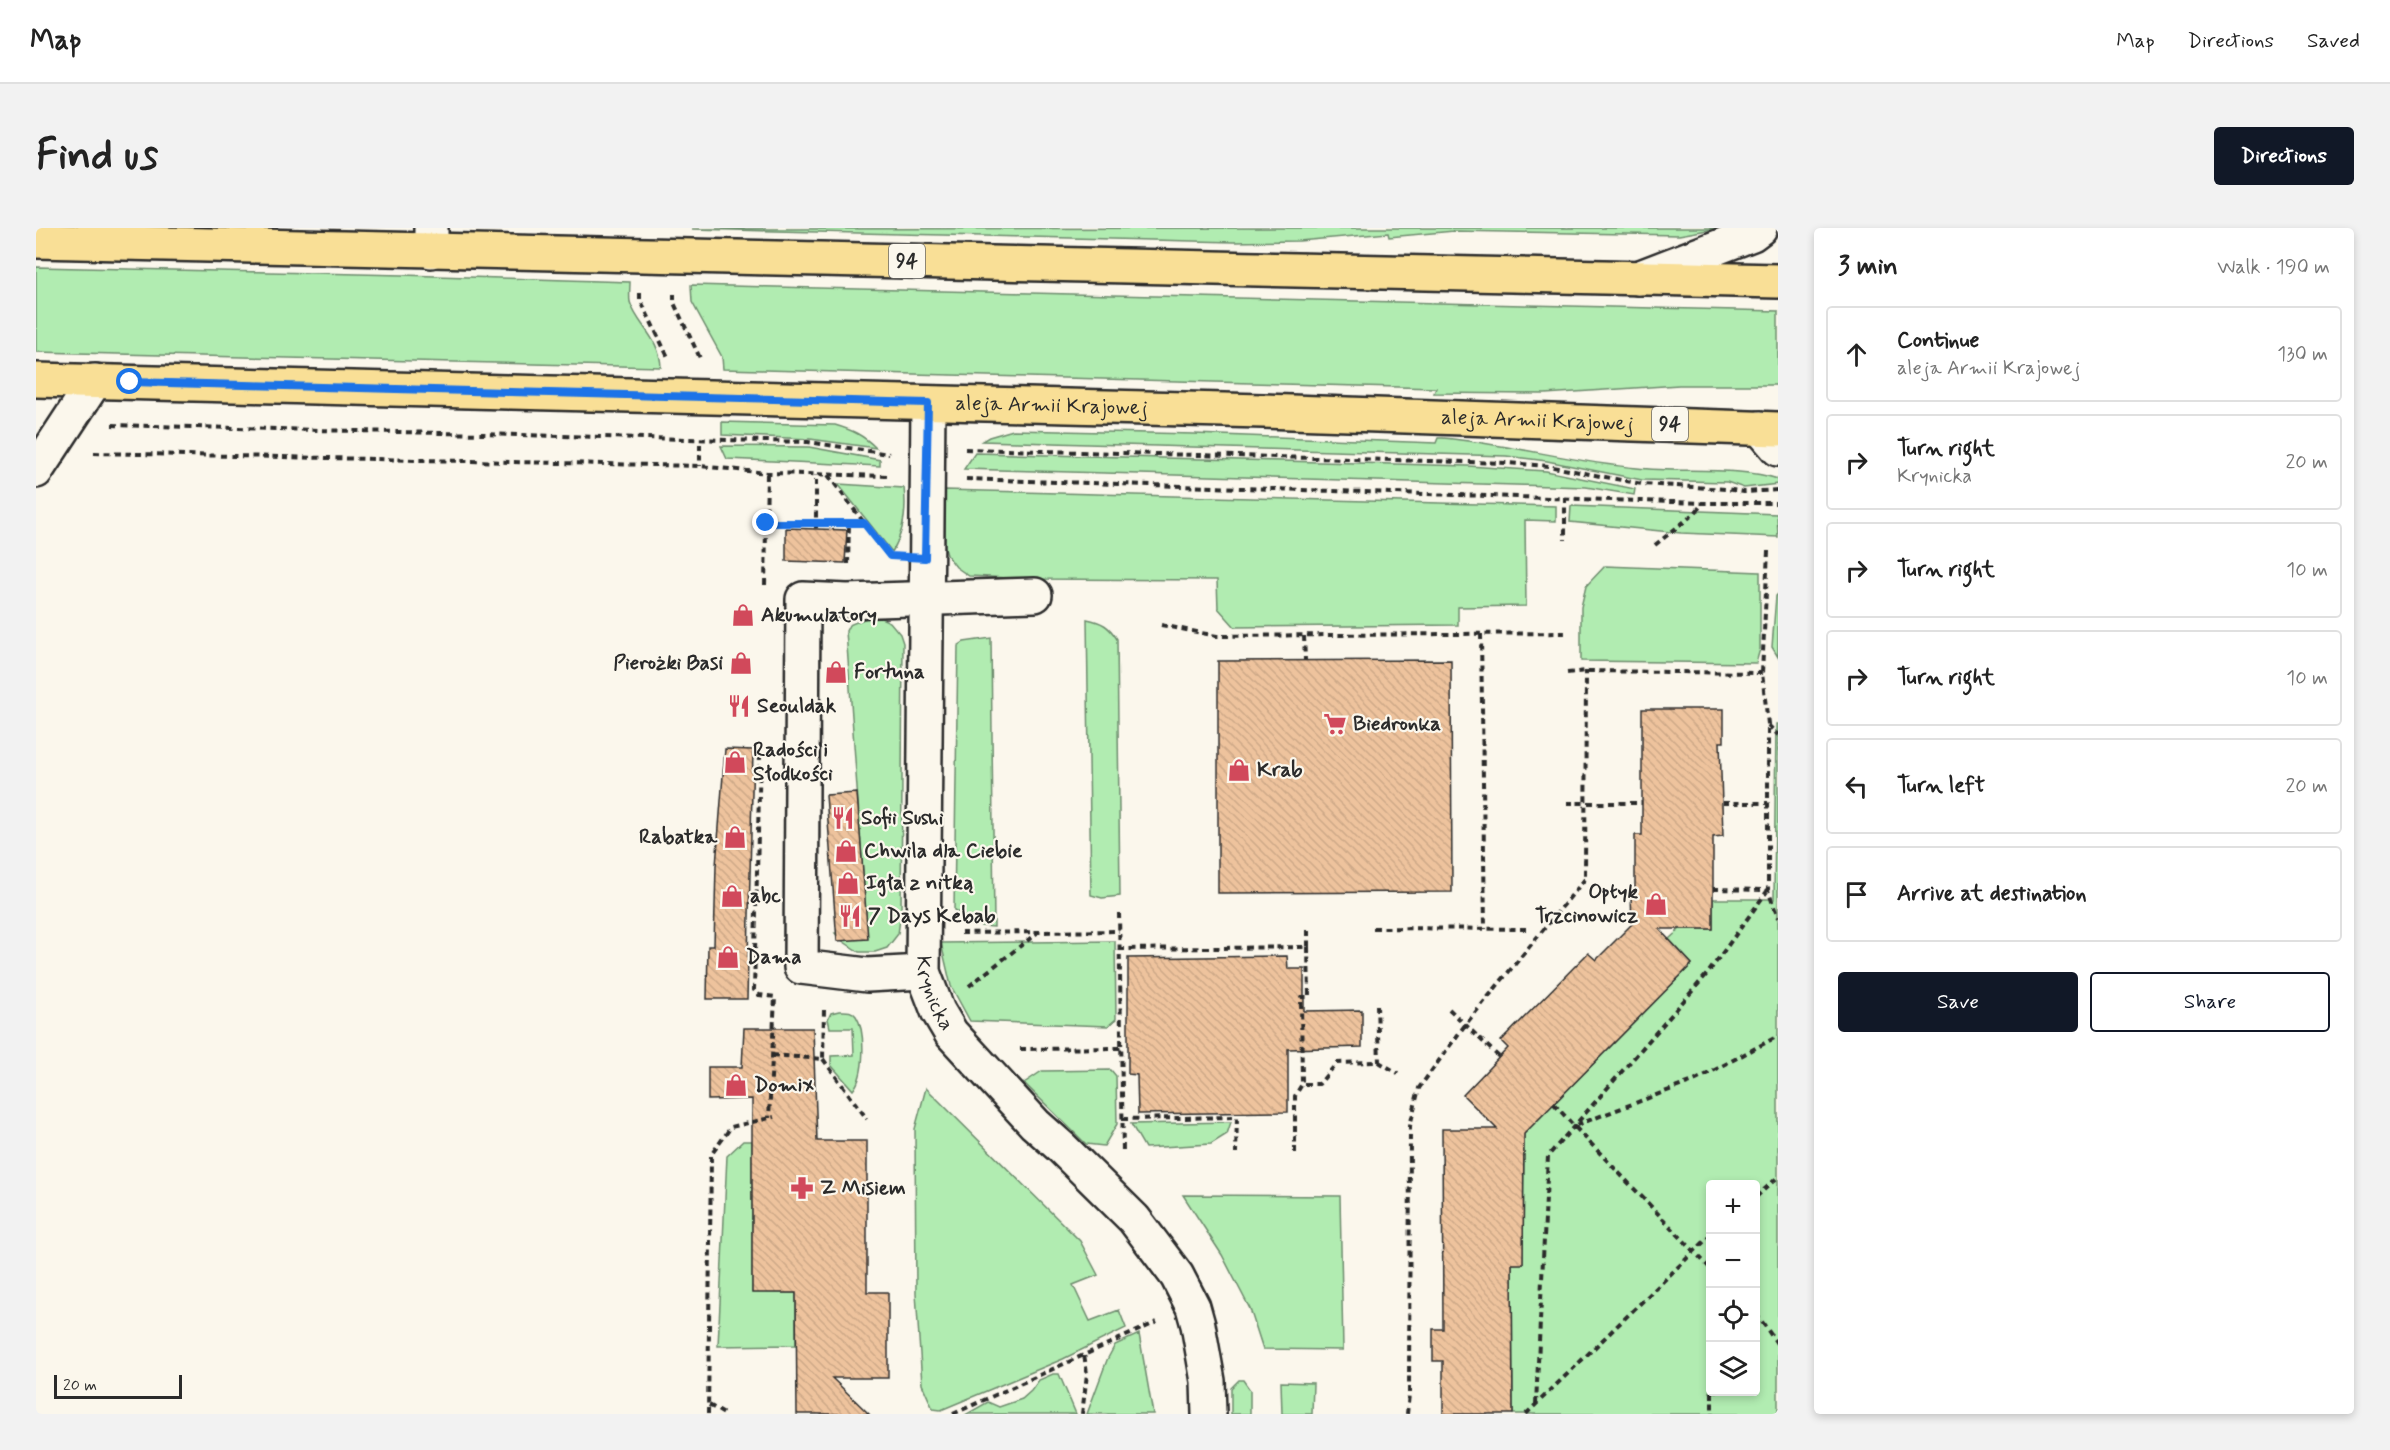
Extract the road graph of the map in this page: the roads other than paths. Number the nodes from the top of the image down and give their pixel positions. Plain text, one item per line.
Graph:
1 (1760, 228) edge
2 (431, 239) edge
3 (36, 242) edge
4 (1638, 278) junction
5 (1778, 281) edge
6 (36, 380) edge
7 (95, 381) junction
8 (928, 403) junction
9 (1772, 435) edge
10 (36, 471) edge
11 (1035, 595) dead end
12 (925, 597) junction
13 (923, 972) junction
14 (1209, 1414) edge

1 - 4 street
2 - 3 main road, 94
2 - 4 main road, 94
4 - 5 main road, 94
6 - 7 main road, aleja Armii Krajowej / 94
7 - 8 main road, aleja Armii Krajowej / 94
7 - 10 street
8 - 9 main road, aleja Armii Krajowej / 94
8 - 12 street, Krynicka
11 - 12 street
12 - 13 street, Krynicka
12 - 13 street
13 - 14 street, Krynicka

